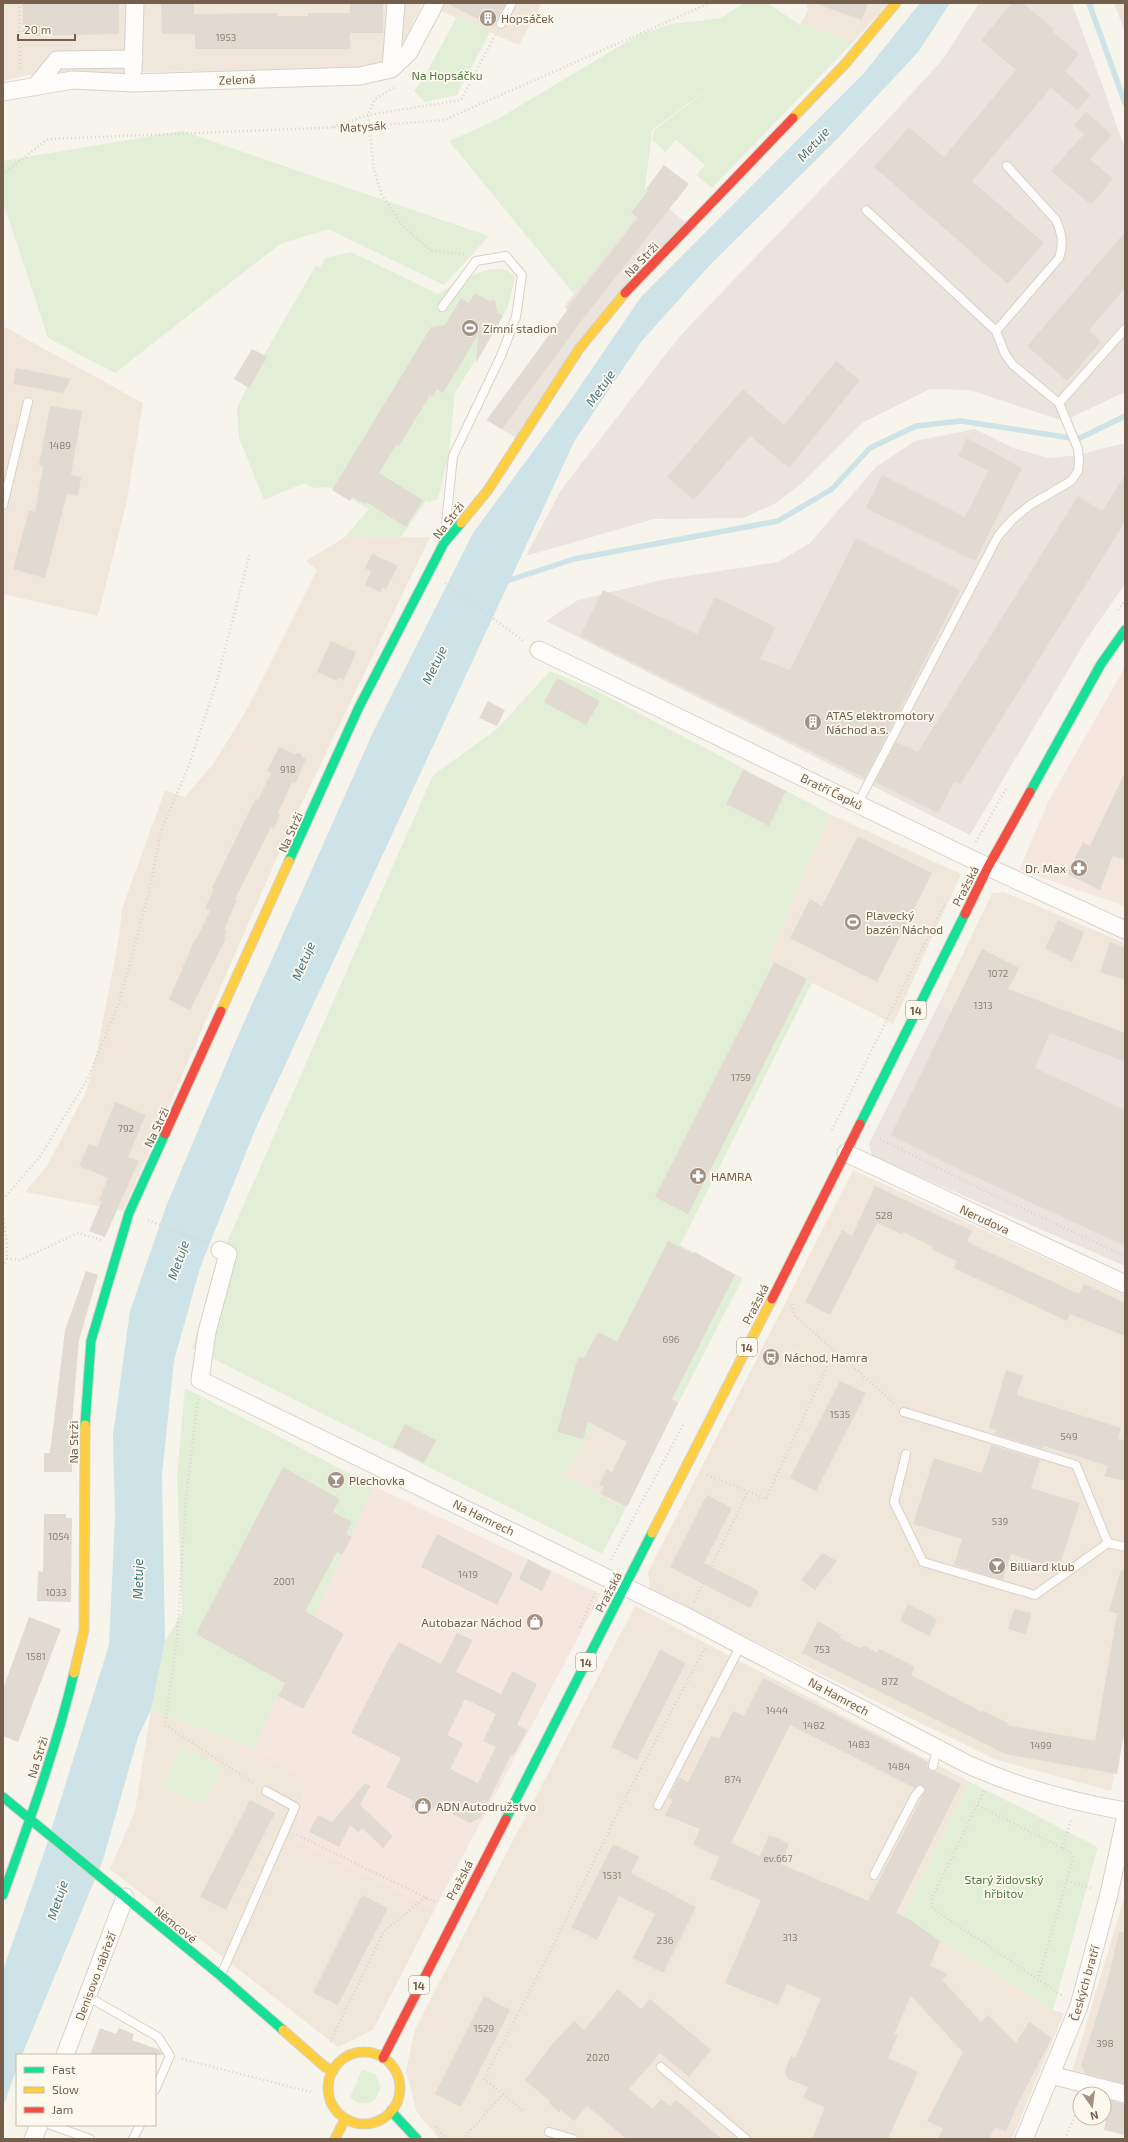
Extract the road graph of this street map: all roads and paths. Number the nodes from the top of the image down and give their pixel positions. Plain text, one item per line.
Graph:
1 (18, 3) edge
2 (135, 3) edge
3 (396, 3) edge
4 (435, 3) edge
5 (512, 3) edge
6 (710, 3) edge
7 (896, 3) edge
8 (501, 24) joint
9 (134, 59) junction
10 (391, 69) junction
11 (133, 83) junction
12 (27, 88) junction
13 (3, 92) edge
14 (368, 115) junction
15 (369, 126) junction
16 (328, 128) junction
17 (1007, 166) dead end
18 (3, 174) edge
19 (866, 210) dead end
20 (464, 254) dead end
21 (442, 307) dead end
22 (1125, 329) edge
23 (996, 331) junction
24 (28, 402) dead end
25 (1059, 403) junction
26 (3, 505) edge
27 (444, 543) junction
28 (250, 553) dead end
29 (440, 579) dead end
30 (1125, 630) edge
31 (520, 639) dead end
32 (539, 650) dead end
33 (858, 803) junction
34 (988, 867) junction
35 (948, 897) dead end
36 (1125, 930) edge
37 (875, 1043) dead end
38 (880, 1139) dead end
39 (846, 1153) junction
40 (3, 1199) edge
41 (3, 1215) edge
42 (155, 1223) dead end
43 (119, 1245) junction
44 (215, 1248) joint
45 (1125, 1256) edge
46 (5, 1258) edge
47 (3, 1266) edge
48 (1125, 1284) edge
49 (792, 1301) dead end
50 (834, 1351) junction
51 (200, 1380) junction
52 (904, 1412) joint
53 (906, 1454) dead end
54 (706, 1475) dead end
55 (748, 1491) junction
56 (1108, 1543) junction
57 (1125, 1547) edge
58 (624, 1586) junction
59 (687, 1617) junction
60 (714, 1631) junction
61 (741, 1645) junction
62 (937, 1748) junction
63 (933, 1766) dead end
64 (991, 1775) junction
65 (920, 1790) dead end
66 (266, 1791) joint
67 (3, 1797) edge
68 (1078, 1802) junction
69 (658, 1805) dead end
70 (978, 1805) junction
71 (1125, 1811) edge
72 (30, 1820) junction
73 (1125, 1820) edge
74 (286, 1830) junction
75 (1062, 1848) junction
76 (874, 1876) dead end
77 (1067, 1881) junction
78 (1109, 1894) junction
79 (3, 1895) edge
80 (125, 1897) junction
81 (426, 1897) junction
82 (437, 1903) dead end
83 (221, 1976) junction
84 (1038, 1979) junction
85 (88, 1996) junction
86 (1079, 2006) junction
87 (330, 2042) dead end
88 (65, 2054) edge
89 (170, 2056) junction
90 (383, 2058) junction
91 (661, 2067) dead end
92 (332, 2071) junction
93 (1052, 2075) junction
94 (156, 2088) edge
95 (312, 2092) dead end
96 (503, 2094) junction
97 (1125, 2094) edge
98 (391, 2111) junction
99 (523, 2111) dead end
100 (345, 2118) junction
101 (430, 2122) dead end
102 (1072, 2123) edge
103 (39, 2126) edge
104 (53, 2126) edge
105 (140, 2126) edge
106 (549, 2132) dead end
107 (33, 2139) edge
108 (90, 2139) edge
109 (134, 2139) edge
110 (335, 2139) edge
111 (417, 2139) edge
112 (447, 2139) edge
113 (463, 2139) edge
114 (573, 2139) edge
115 (746, 2139) edge
116 (1024, 2139) edge
117 (1066, 2139) edge

1 - 12 path
2 - 9 street
3 - 10 street
4 - 10 street
5 - 8 lane
6 - 15 path, Matysák
7 - 27 street, Na Strži
8 - 14 path
9 - 11 street
9 - 12 street
10 - 11 street, Zelená
10 - 14 path
11 - 12 street, Zelená
12 - 13 street, Zelená
14 - 15 path
14 - 16 path
15 - 16 path, Matysák
15 - 20 path
16 - 18 path, Matysák
17 - 23 lane
19 - 23 lane
21 - 27 lane
22 - 25 lane
23 - 25 lane
24 - 26 lane
25 - 33 lane
27 - 43 street, Na Strži
28 - 40 path
29 - 31 path
30 - 34 street, Pražská / 14
32 - 33 street, Bratří Čapků
33 - 34 street, Bratří Čapků
34 - 36 street, Bratří Čapků
34 - 39 street, Pražská / 14
35 - 37 path
38 - 45 path
39 - 48 street, Nerudova
39 - 58 street, Pražská / 14
41 - 46 path
42 - 44 path
43 - 46 path
43 - 72 street, Na Strži
44 - 51 street
46 - 47 path
49 - 50 path
50 - 52 path
50 - 55 path
51 - 58 street, Na Hamrech
51 - 66 path
52 - 56 lane
53 - 56 lane
54 - 55 path
55 - 59 path
56 - 57 lane
58 - 59 street, Na Hamrech
58 - 90 street, Pražská / 14
59 - 60 street, Na Hamrech
60 - 61 street, Na Hamrech
60 - 96 path
61 - 62 street, Na Hamrech
61 - 69 lane
62 - 63 lane
62 - 64 street, Na Hamrech
64 - 68 street, Na Hamrech
64 - 70 path
65 - 76 lane
66 - 74 lane
67 - 72 street, Němcové
68 - 71 street, Na Hamrech
68 - 75 path
70 - 75 path
70 - 84 path
72 - 79 street, Na Strži
72 - 80 street, Němcové
73 - 78 street, Českých bratří
74 - 81 path
74 - 83 lane
75 - 77 path
77 - 78 path
77 - 84 path
78 - 86 street, Českých bratří
80 - 83 street, Němcové
80 - 85 street, Denisovo nábřeží
81 - 82 path
81 - 87 path
83 - 92 street, Němcové
84 - 86 path
85 - 88 street, Denisovo nábřeží
85 - 89 lane
86 - 93 street, Českých bratří
89 - 94 lane
89 - 95 path
90 - 92 street
90 - 98 street
91 - 115 lane
92 - 100 street
93 - 97 street
93 - 116 street, Českých bratří
96 - 99 path
96 - 113 path
98 - 100 street
98 - 111 street
100 - 110 street
101 - 112 path
102 - 117 path
103 - 107 street
104 - 108 lane
105 - 109 lane
106 - 114 lane

